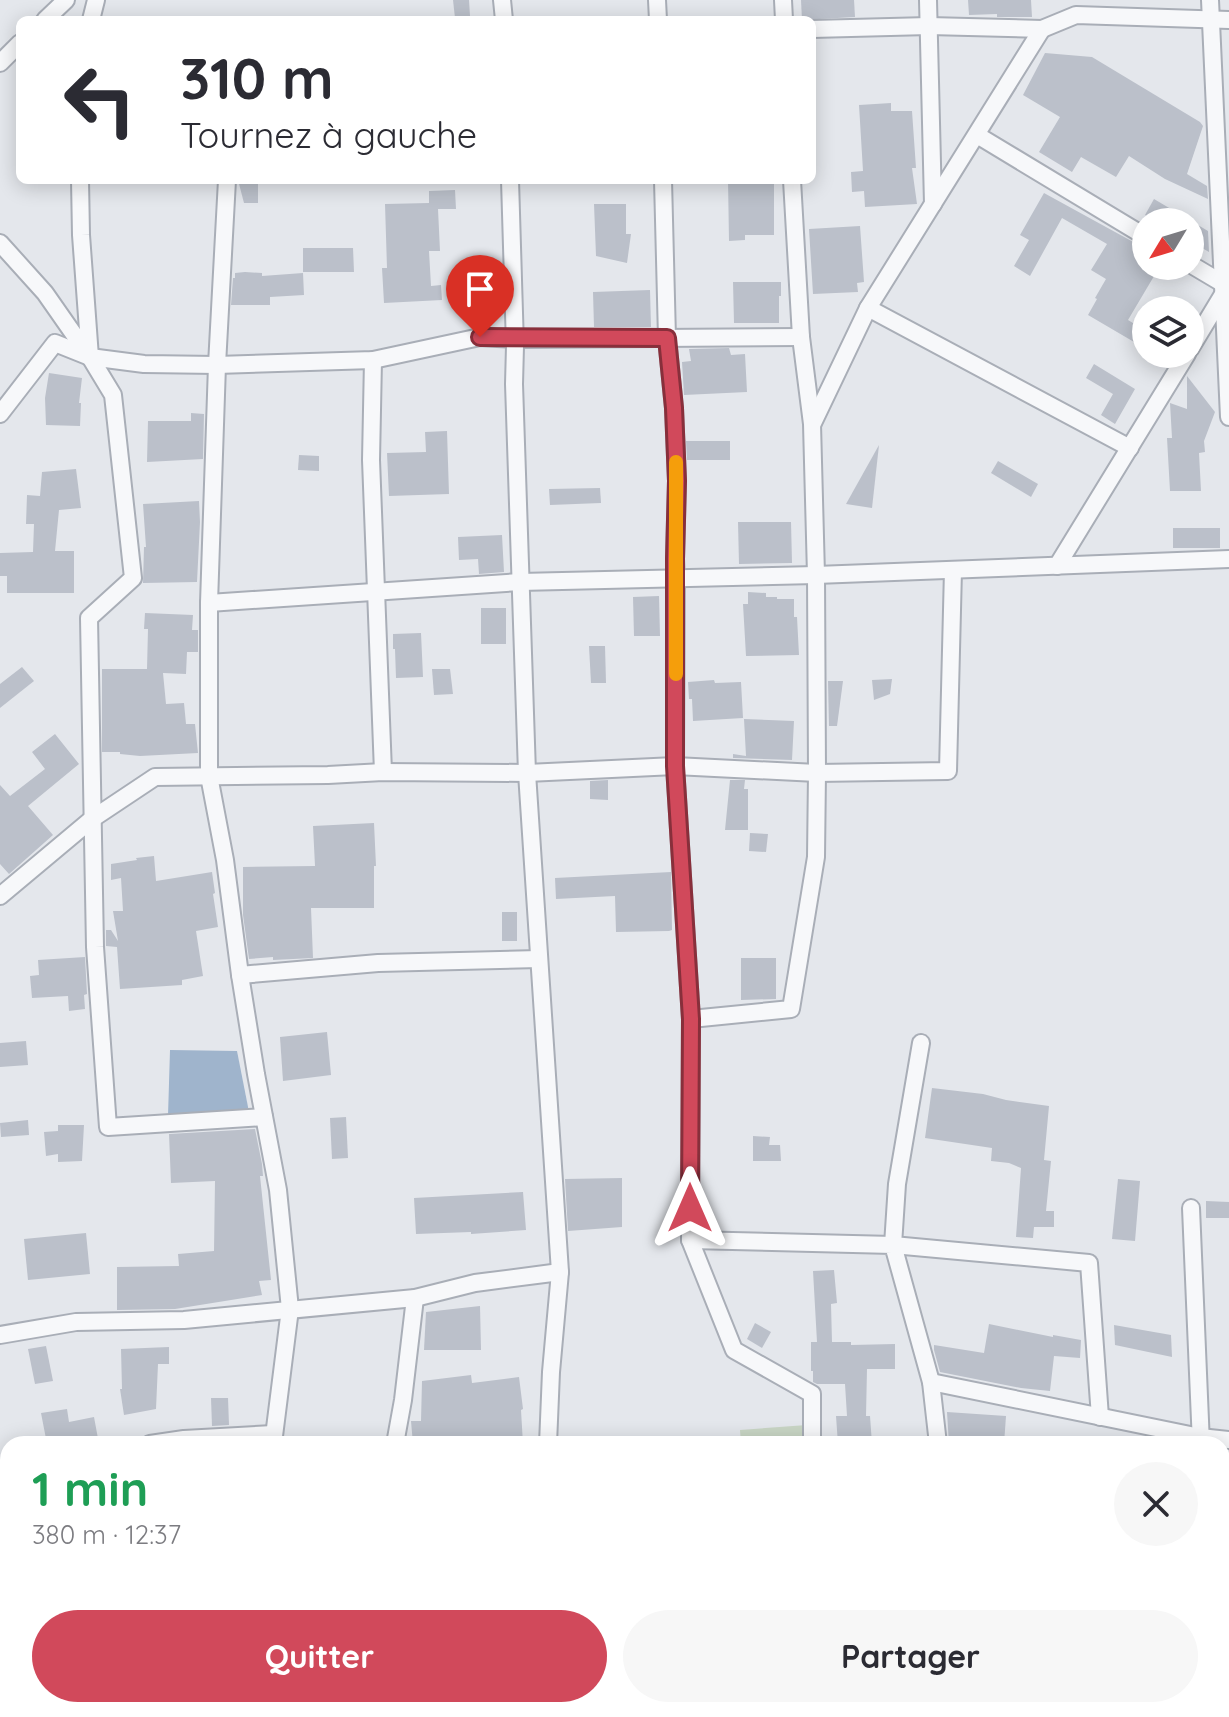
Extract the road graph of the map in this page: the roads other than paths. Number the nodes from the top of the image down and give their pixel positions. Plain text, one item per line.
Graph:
1 (66, 0) edge
2 (928, 0) edge
3 (1210, 0) edge
4 (1075, 8) edge
5 (49, 16) edge
6 (1210, 20) junction
7 (1229, 20) edge
8 (929, 26) junction
9 (816, 29) edge
10 (1042, 29) junction
11 (16, 48) edge
12 (0, 63) edge
13 (1222, 105) edge
14 (977, 135) junction
15 (80, 184) edge
16 (227, 184) edge
17 (510, 184) edge
18 (663, 184) edge
19 (792, 184) edge
20 (933, 205) junction
21 (1132, 229) edge
22 (0, 243) edge
23 (1204, 275) edge
24 (1222, 289) junction
25 (868, 308) junction
26 (1204, 322) edge
27 (801, 337) junction
28 (667, 338) junction
29 (515, 339) junction
30 (90, 357) junction
31 (373, 360) junction
32 (217, 365) junction
33 (1178, 368) edge
34 (0, 414) edge
35 (1229, 417) edge
36 (812, 424) junction
37 (1130, 448) junction
38 (1229, 559) edge
39 (1057, 566) junction
40 (953, 570) junction
41 (816, 575) junction
42 (676, 577) junction
43 (520, 582) junction
44 (376, 592) junction
45 (209, 603) junction
46 (675, 766) junction
47 (383, 772) junction
48 (527, 773) junction
49 (817, 773) junction
50 (209, 776) junction
51 (92, 819) junction
52 (0, 896) edge
53 (539, 959) junction
54 (240, 975) junction
55 (691, 1019) junction
56 (921, 1043) dead end
57 (264, 1117) junction
58 (1191, 1208) dead end
59 (690, 1240) junction
60 (893, 1245) junction
61 (560, 1272) junction
62 (415, 1298) junction
63 (290, 1309) junction
64 (0, 1335) edge
65 (931, 1382) junction
66 (1100, 1417) junction
67 (273, 1436) edge
68 (396, 1436) edge
69 (548, 1436) edge
70 (812, 1436) edge
71 (937, 1436) edge
72 (1183, 1436) edge
73 (1201, 1436) edge

1 - 5 street
2 - 8 street
3 - 6 street
4 - 6 street
4 - 10 street
6 - 7 street
6 - 13 street
8 - 9 street
8 - 10 street
8 - 20 street
10 - 14 street
11 - 12 street
13 - 24 street
14 - 20 street
14 - 21 street
15 - 30 street
16 - 32 street
17 - 29 street
18 - 28 street
19 - 27 street
20 - 25 street
22 - 30 street
23 - 24 street
24 - 26 street
24 - 35 street
25 - 36 street
25 - 37 street
27 - 28 street
27 - 36 street
28 - 29 street
28 - 42 street
29 - 31 street
29 - 43 street
30 - 32 street
30 - 34 street
30 - 51 street
31 - 32 street
31 - 44 street
32 - 45 street
33 - 37 street
36 - 41 street
37 - 39 street
38 - 39 street
39 - 40 street
40 - 41 street
40 - 49 street
41 - 42 street
41 - 49 street
42 - 43 street
42 - 46 street
43 - 44 street
43 - 48 street
44 - 45 street
44 - 47 street
45 - 50 street
46 - 48 street
46 - 49 street
46 - 55 street
47 - 48 street
47 - 50 street
48 - 53 street
49 - 55 street
50 - 51 street
50 - 54 street
51 - 52 street
51 - 57 street
53 - 54 street
53 - 61 street
54 - 57 street
55 - 59 street
56 - 60 street
57 - 63 street
58 - 73 street
59 - 60 street
59 - 70 street
60 - 65 street
60 - 66 street
61 - 62 street
61 - 69 street
62 - 63 street
62 - 68 street
63 - 64 street
63 - 67 street
65 - 66 street
65 - 71 street
66 - 72 street

